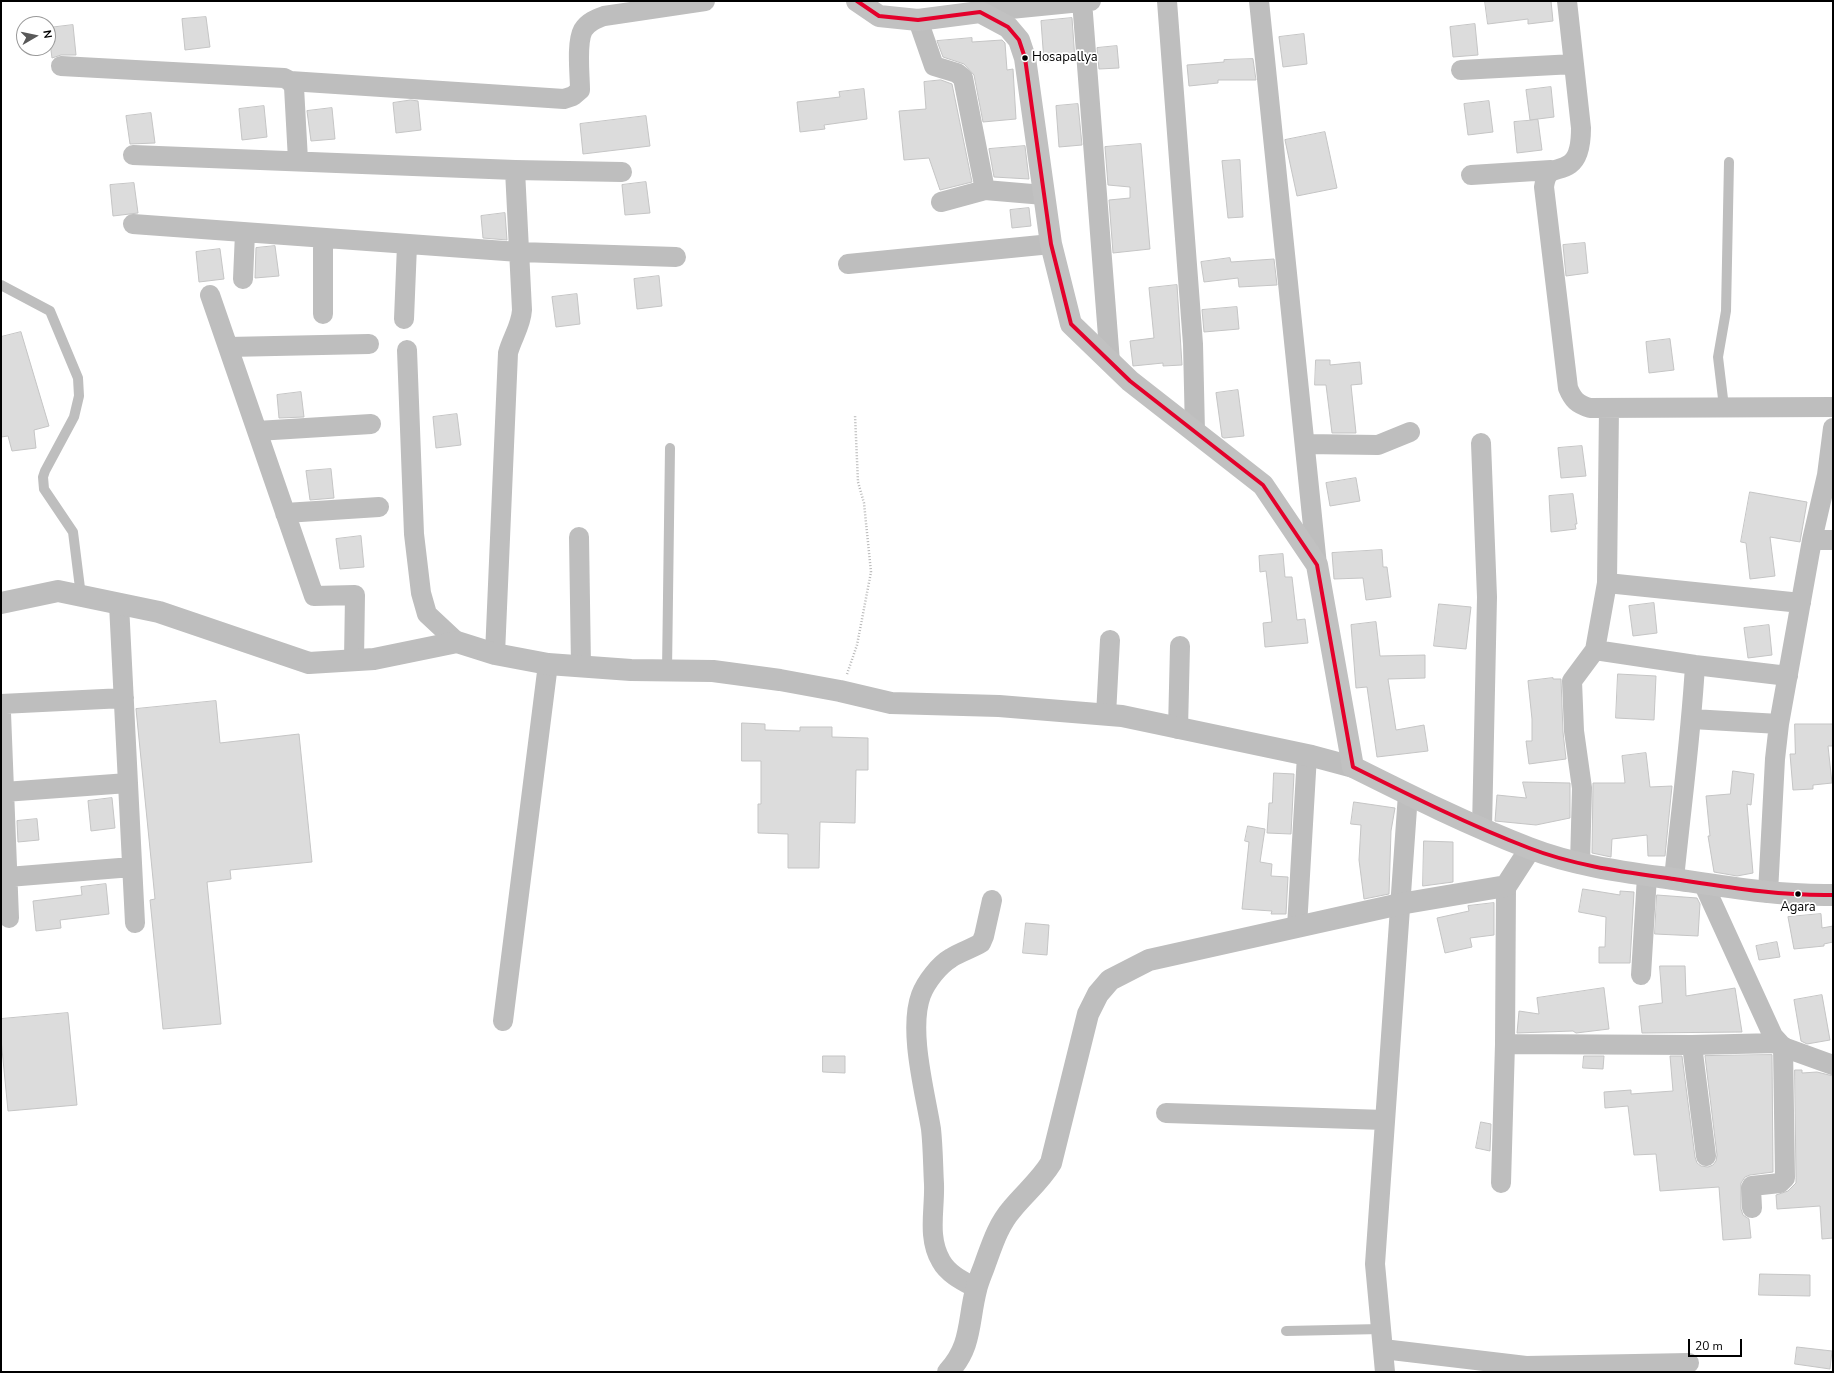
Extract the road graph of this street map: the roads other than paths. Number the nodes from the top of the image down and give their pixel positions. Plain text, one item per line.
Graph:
1 (705, 1) edge
2 (857, 1) edge
3 (1082, 1) edge
4 (1091, 1) edge
5 (1167, 1) edge
6 (1259, 1) edge
7 (1567, 1) edge
8 (980, 12) junction
9 (918, 20) junction
10 (1574, 64) junction
11 (61, 66) dead end
12 (1461, 70) dead end
13 (290, 81) junction
14 (133, 154) dead end
15 (298, 160) junction
16 (1729, 162) dead end
17 (515, 170) junction
18 (1551, 170) junction
19 (622, 172) dead end
20 (1471, 175) dead end
21 (984, 190) junction
22 (1044, 195) junction
23 (941, 202) dead end
24 (133, 224) dead end
25 (245, 233) junction
26 (323, 239) junction
27 (1051, 244) junction
28 (407, 245) junction
29 (519, 252) junction
30 (676, 257) dead end
31 (848, 264) dead end
32 (243, 279) dead end
33 (1, 285) edge
34 (210, 295) dead end
35 (323, 314) dead end
36 (404, 319) dead end
37 (369, 344) dead end
38 (228, 347) junction
39 (407, 350) dead end
40 (1110, 362) junction
41 (1724, 407) junction
42 (1833, 407) edge
43 (1609, 408) junction
44 (371, 424) dead end
45 (1833, 428) edge
46 (257, 431) junction
47 (1195, 432) junction
48 (1410, 432) dead end
49 (1481, 443) dead end
50 (1305, 444) junction
51 (670, 448) dead end
52 (1830, 475) edge
53 (379, 507) dead end
54 (285, 513) junction
55 (579, 537) dead end
56 (1812, 540) junction
57 (1833, 540) edge
58 (1317, 565) junction
59 (1607, 584) junction
60 (81, 596) junction
61 (1, 603) edge
62 (1801, 603) junction
63 (119, 604) junction
64 (1110, 640) dead end
65 (457, 642) junction
66 (1180, 646) dead end
67 (1595, 650) junction
68 (496, 654) junction
69 (354, 660) junction
70 (548, 664) junction
71 (1695, 665) junction
72 (581, 666) junction
73 (667, 671) junction
74 (1788, 676) junction
75 (124, 698) junction
76 (1, 704) edge
77 (1, 714) edge
78 (1106, 715) junction
79 (1692, 719) junction
80 (1780, 724) junction
81 (1178, 729) junction
82 (1307, 755) junction
83 (1353, 767) junction
84 (128, 783) junction
85 (4, 792) junction
86 (1408, 794) junction
87 (1482, 828) junction
88 (1530, 849) junction
89 (1580, 864) junction
90 (132, 867) junction
91 (1647, 876) junction
92 (8, 877) junction
93 (1674, 879) junction
94 (1704, 885) junction
95 (1506, 886) junction
96 (1768, 893) junction
97 (1833, 895) edge
98 (992, 900) dead end
99 (1400, 904) junction
100 (9, 918) dead end
101 (135, 923) dead end
102 (1297, 927) junction
103 (1641, 975) dead end
104 (503, 1021) dead end
105 (1505, 1044) junction
106 (1780, 1044) junction
107 (1692, 1045) junction
108 (1833, 1065) edge
109 (1166, 1113) dead end
110 (1385, 1120) junction
111 (1706, 1156) dead end
112 (1501, 1183) dead end
113 (1752, 1208) dead end
114 (976, 1288) junction
115 (1381, 1329) junction
116 (1286, 1331) dead end
117 (1383, 1349) junction
118 (1689, 1363) dead end
119 (948, 1372) edge
120 (1385, 1372) edge

1 - 13 street
2 - 9 main road
3 - 4 street
3 - 8 street
3 - 40 street
5 - 47 street
6 - 50 street
7 - 10 street
8 - 9 main road
8 - 22 main road
9 - 21 street
10 - 12 street
10 - 18 street
11 - 13 street
13 - 15 street
14 - 15 street
15 - 17 street
16 - 41 lane
17 - 19 street
17 - 29 street
18 - 20 street
18 - 43 street
21 - 22 street
21 - 23 street
22 - 27 main road
24 - 25 street
25 - 26 street
25 - 32 street
26 - 28 street
26 - 35 street
27 - 31 street
27 - 40 main road
28 - 29 street
28 - 36 street
29 - 30 street
29 - 68 street
33 - 60 lane
34 - 38 street
37 - 38 street
38 - 46 street
39 - 65 street
40 - 47 main road
41 - 42 street
41 - 43 street
43 - 59 street
44 - 46 street
45 - 52 street
46 - 54 street
47 - 58 main road
48 - 50 street
49 - 87 street
50 - 58 street
51 - 73 lane
52 - 56 street
53 - 54 street
54 - 69 street
55 - 72 street
56 - 57 street
56 - 62 street
58 - 83 main road
59 - 62 street
59 - 67 street
60 - 61 street
60 - 63 street
62 - 74 street
63 - 69 street
63 - 75 street
64 - 78 street
65 - 68 street
65 - 69 street
66 - 81 street
67 - 71 street
67 - 89 street
68 - 70 street
70 - 72 street
70 - 104 street
71 - 74 street
71 - 79 street
72 - 73 street
73 - 78 street
74 - 80 street
75 - 76 street
75 - 84 street
77 - 85 street
78 - 81 street
79 - 80 street
79 - 93 street
80 - 96 street
81 - 82 street
82 - 83 street
82 - 102 street
83 - 86 main road
84 - 85 street
84 - 90 street
85 - 92 street
86 - 87 main road
86 - 99 street
87 - 88 main road
88 - 89 main road
88 - 95 street
89 - 91 main road
90 - 92 street
90 - 101 street
91 - 93 main road
91 - 103 street
92 - 100 street
93 - 94 main road
94 - 96 main road
94 - 106 street
95 - 99 street
95 - 105 street
96 - 97 main road
98 - 114 street
99 - 102 street
99 - 110 street
102 - 114 street
105 - 107 street
105 - 112 street
106 - 107 street
106 - 108 street
106 - 113 street
107 - 111 street
109 - 110 street
110 - 115 street
114 - 119 street
115 - 116 lane
115 - 117 street
117 - 118 street
117 - 120 street

